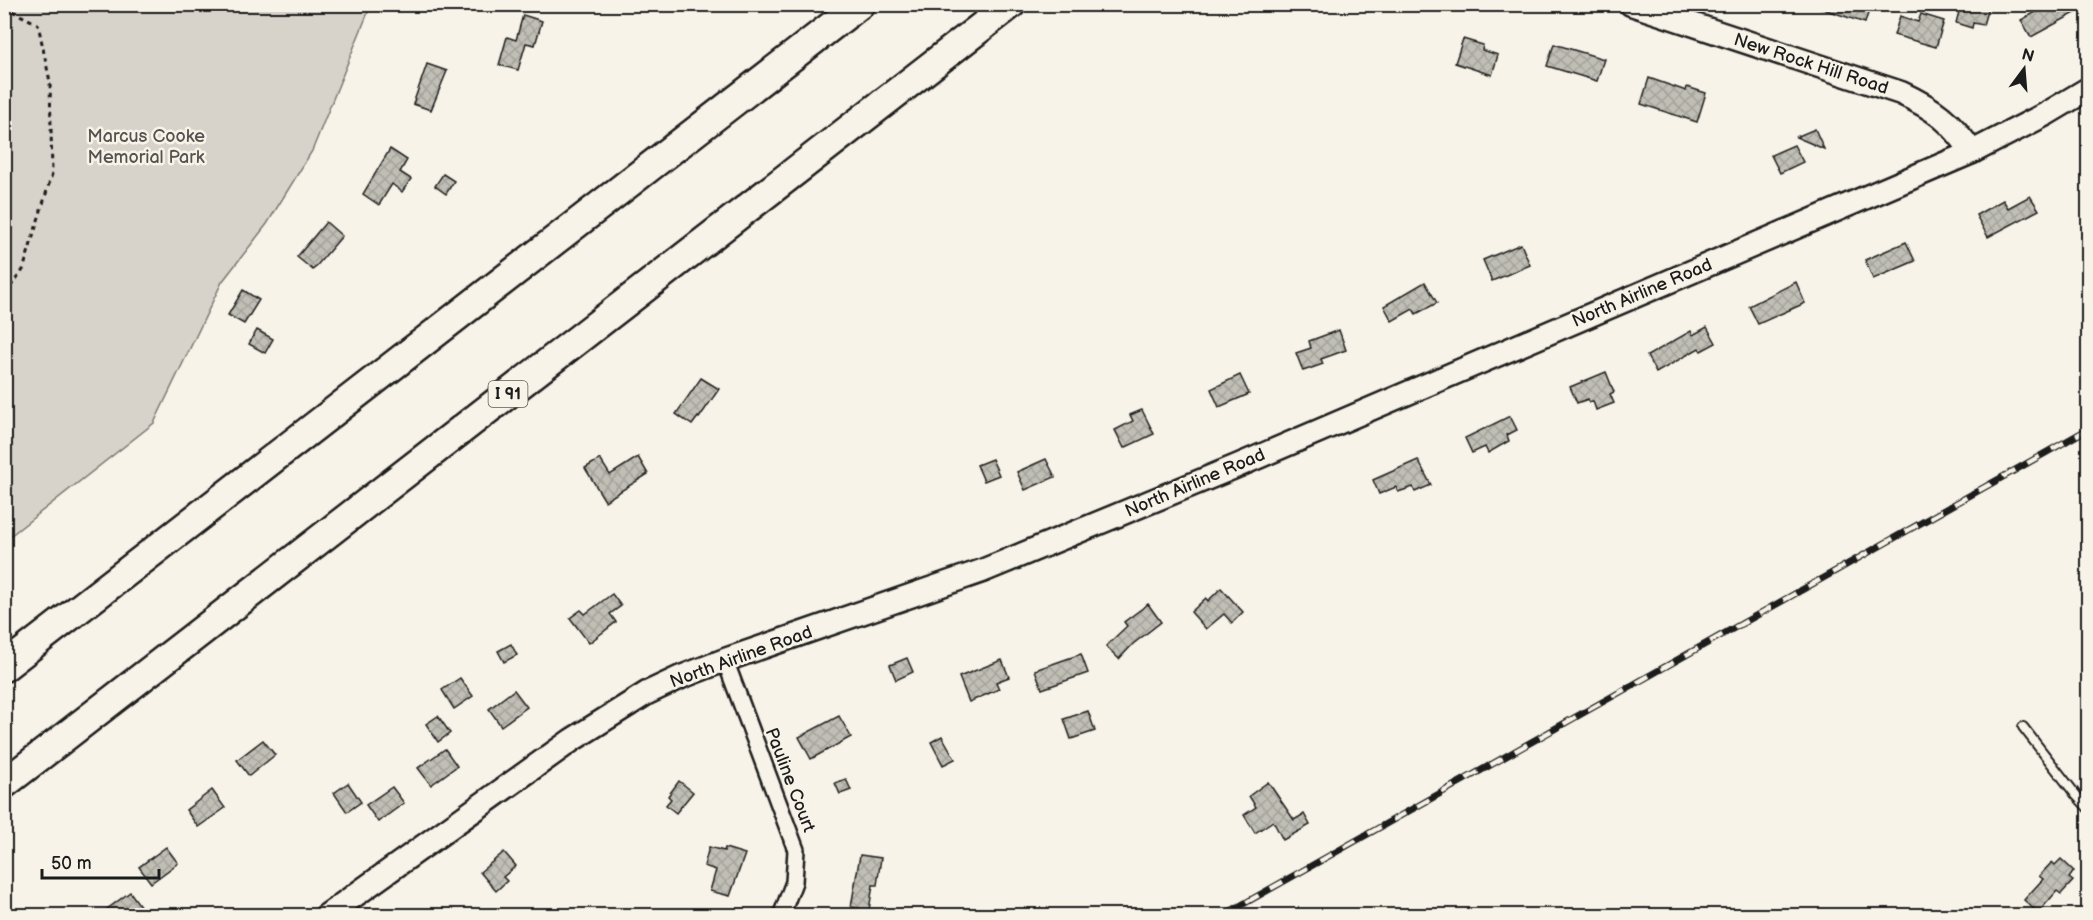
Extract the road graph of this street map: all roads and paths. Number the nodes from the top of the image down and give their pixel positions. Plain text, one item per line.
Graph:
1 (860, 4) edge
2 (1011, 4) edge
3 (1638, 6) edge
4 (4, 8) edge
5 (2088, 89) edge
6 (1972, 152) junction
7 (4, 295) edge
8 (725, 660) junction
9 (4, 667) edge
10 (2023, 727) dead end
11 (4, 784) edge
12 (2088, 808) edge
13 (326, 915) edge
14 (781, 915) edge

1 - 9 highway
2 - 11 highway, I 91
3 - 6 main road, New Rock Hill Road
4 - 7 path
5 - 6 main road, North Airline Road
6 - 8 main road, North Airline Road
8 - 13 main road, North Airline Road
8 - 14 street, Pauline Court
10 - 12 lane

